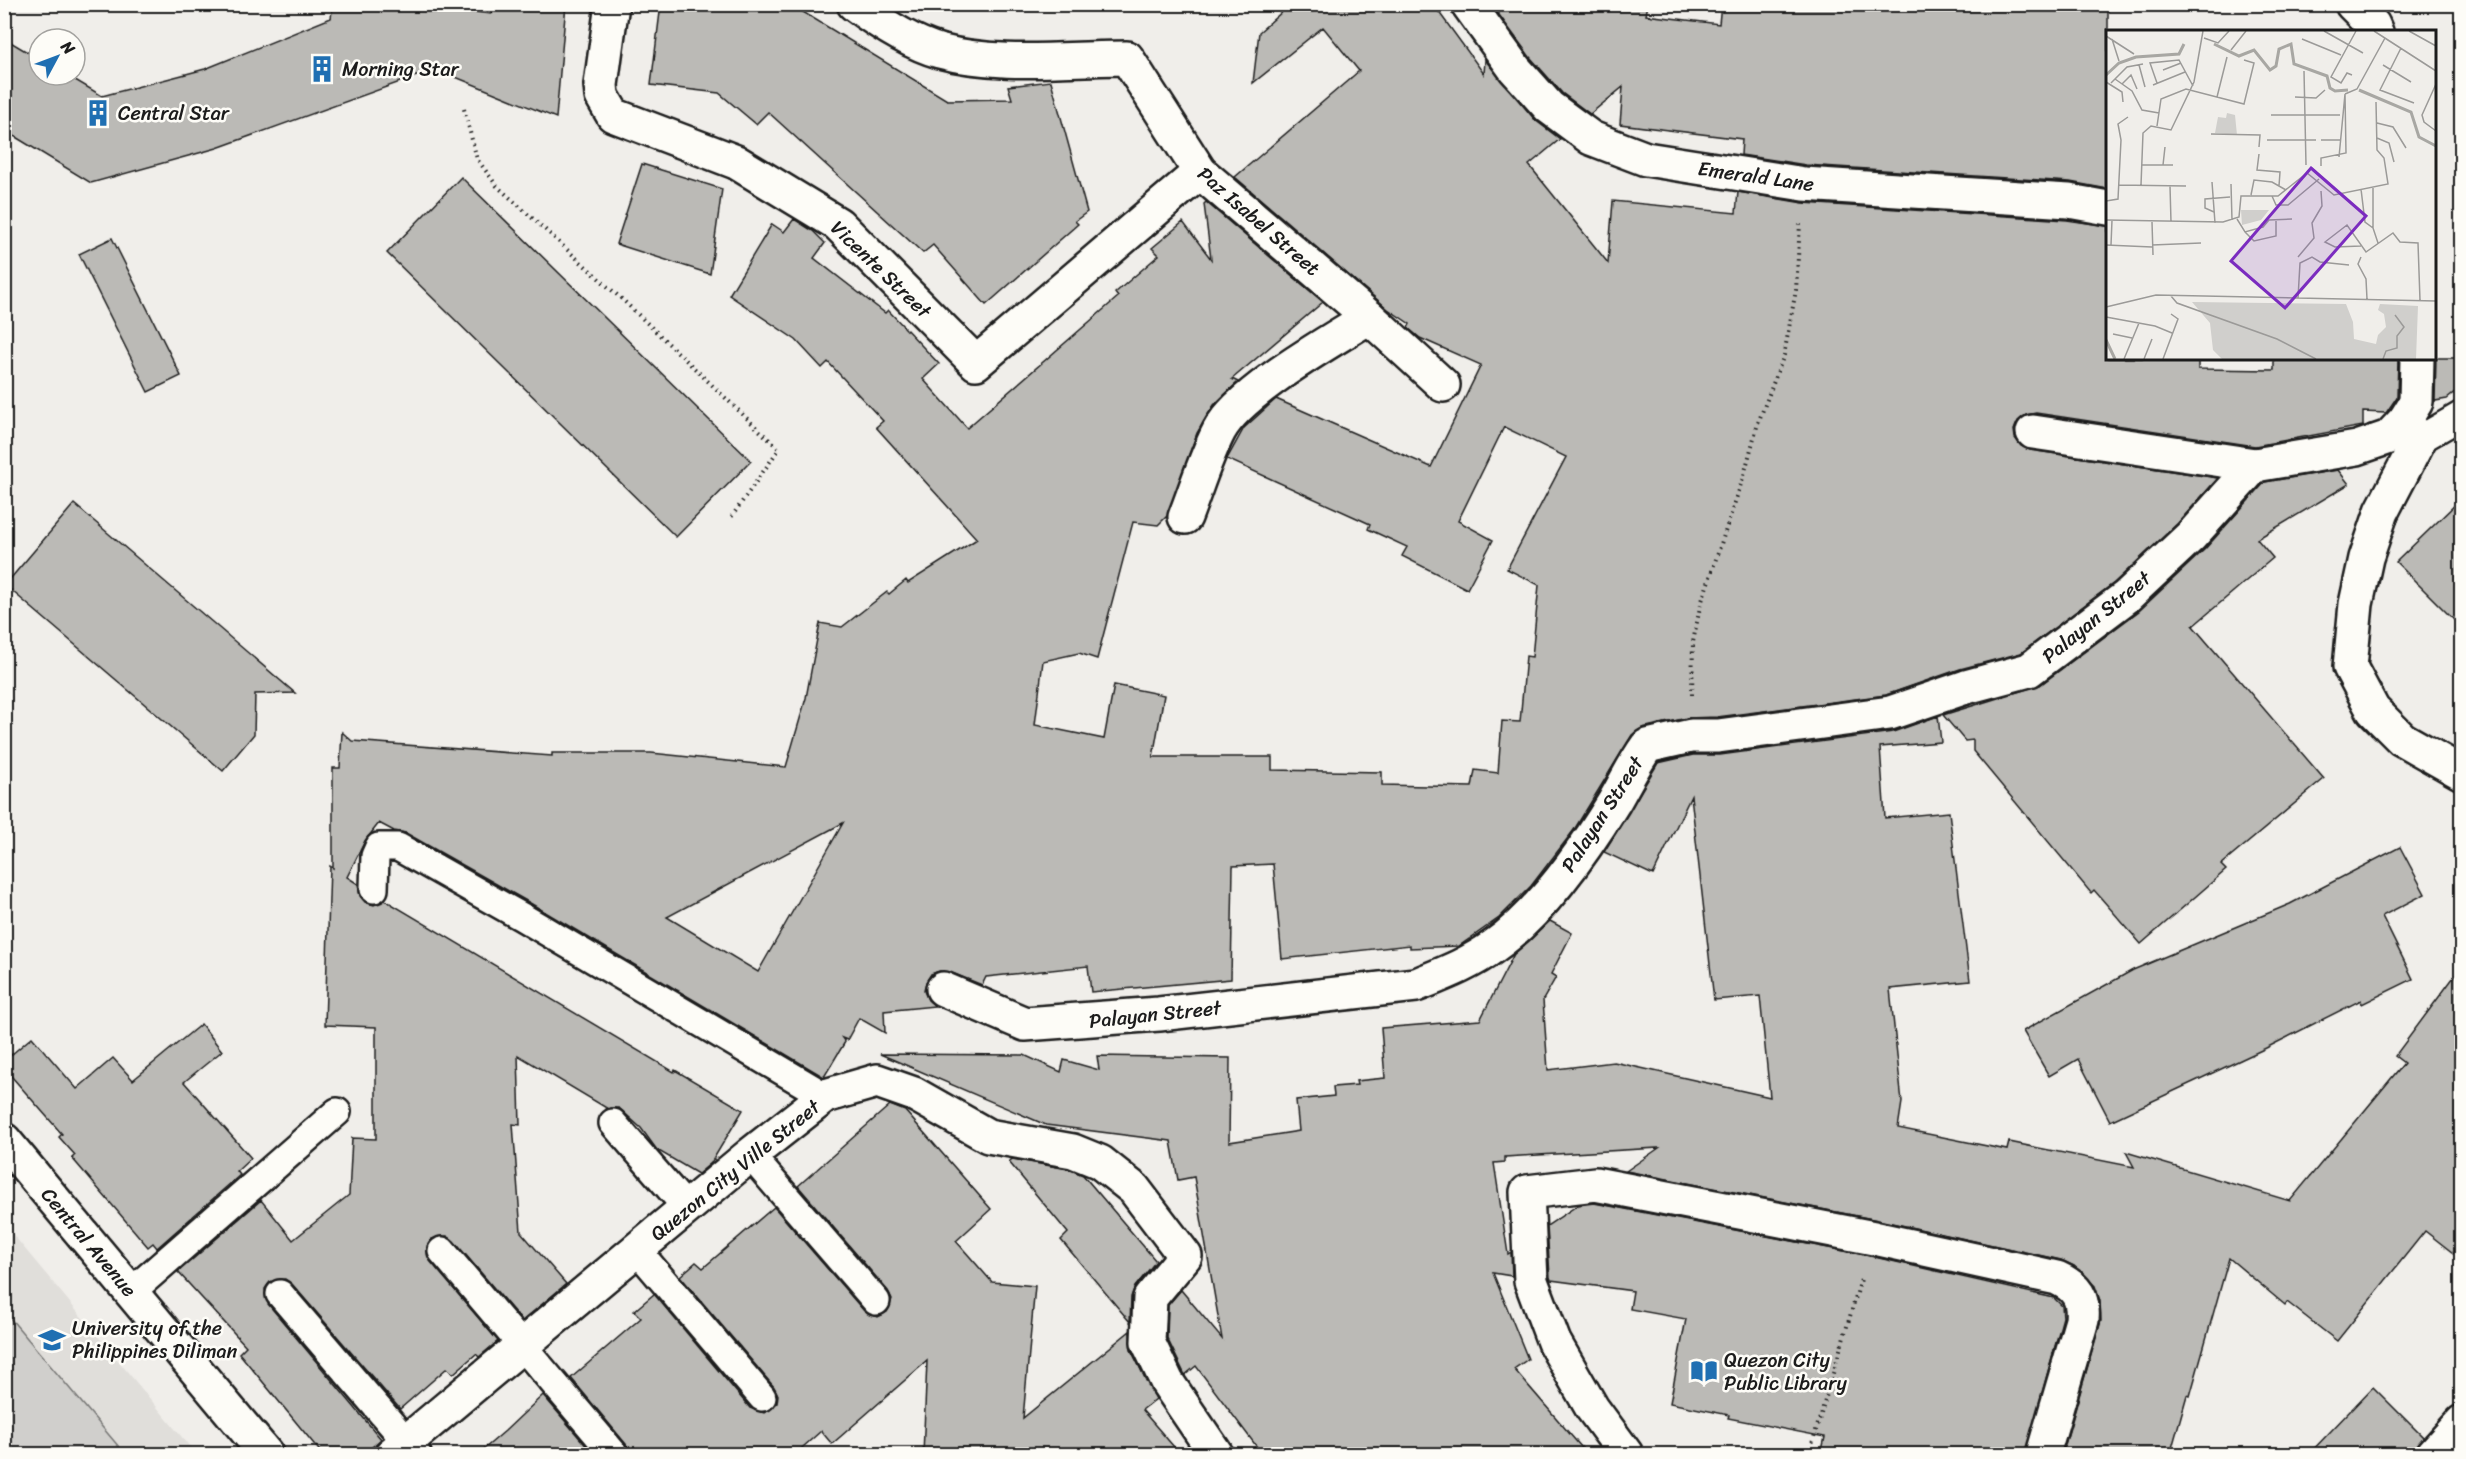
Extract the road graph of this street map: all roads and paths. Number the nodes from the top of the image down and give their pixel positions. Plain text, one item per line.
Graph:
1 (612, 4) edge
2 (854, 4) edge
3 (1468, 4) edge
4 (2352, 4) edge
5 (2375, 30) edge
6 (464, 108) dead end
7 (1200, 172) junction
8 (1804, 184) junction
9 (2106, 208) edge
10 (1369, 317) junction
11 (2417, 360) edge
12 (1443, 385) dead end
13 (2462, 415) edge
14 (2412, 430) junction
15 (2033, 432) dead end
16 (2254, 465) junction
17 (1185, 517) dead end
18 (730, 519) dead end
19 (1691, 736) junction
20 (2462, 772) edge
21 (374, 889) dead end
22 (943, 989) dead end
23 (825, 1096) junction
24 (338, 1112) dead end
25 (613, 1123) dead end
26 (4, 1140) edge
27 (750, 1155) junction
28 (687, 1208) junction
29 (1874, 1238) junction
30 (637, 1250) junction
31 (442, 1251) dead end
32 (131, 1292) junction
33 (280, 1294) dead end
34 (876, 1300) dead end
35 (522, 1345) junction
36 (762, 1397) dead end
37 (2462, 1422) edge
38 (405, 1450) edge
39 (266, 1455) edge
40 (614, 1455) edge
41 (1216, 1455) edge
42 (1626, 1455) edge
43 (1809, 1455) edge
44 (2043, 1455) edge
45 (2433, 1455) edge

1 - 7 street, Vicente Street
2 - 7 street, Paz Isabel Street
3 - 8 street, Emerald Lane
4 - 5 street
6 - 18 path
7 - 10 street, Paz Isabel Street
8 - 9 street, Emerald Lane
8 - 19 path
10 - 12 street, Paz Isabel Street
10 - 17 street
11 - 14 street
13 - 14 lane
14 - 16 street
14 - 20 street
15 - 16 street
16 - 19 street, Palayan Street
19 - 22 street, Palayan Street
21 - 23 lane
23 - 27 street, Quezon City Ville Street
23 - 41 street, Quezon City Ville Street
24 - 32 lane
25 - 28 lane
26 - 32 street, Central Avenue
27 - 28 street, Quezon City Ville Street
27 - 34 lane
28 - 30 street, Quezon City Ville Street
29 - 42 street
29 - 43 path
29 - 44 street
30 - 35 street, Quezon City Ville Street
30 - 36 lane
31 - 35 lane
32 - 39 street, Central Avenue
33 - 38 lane
35 - 38 street, Quezon City Ville Street
35 - 40 lane
37 - 45 street

